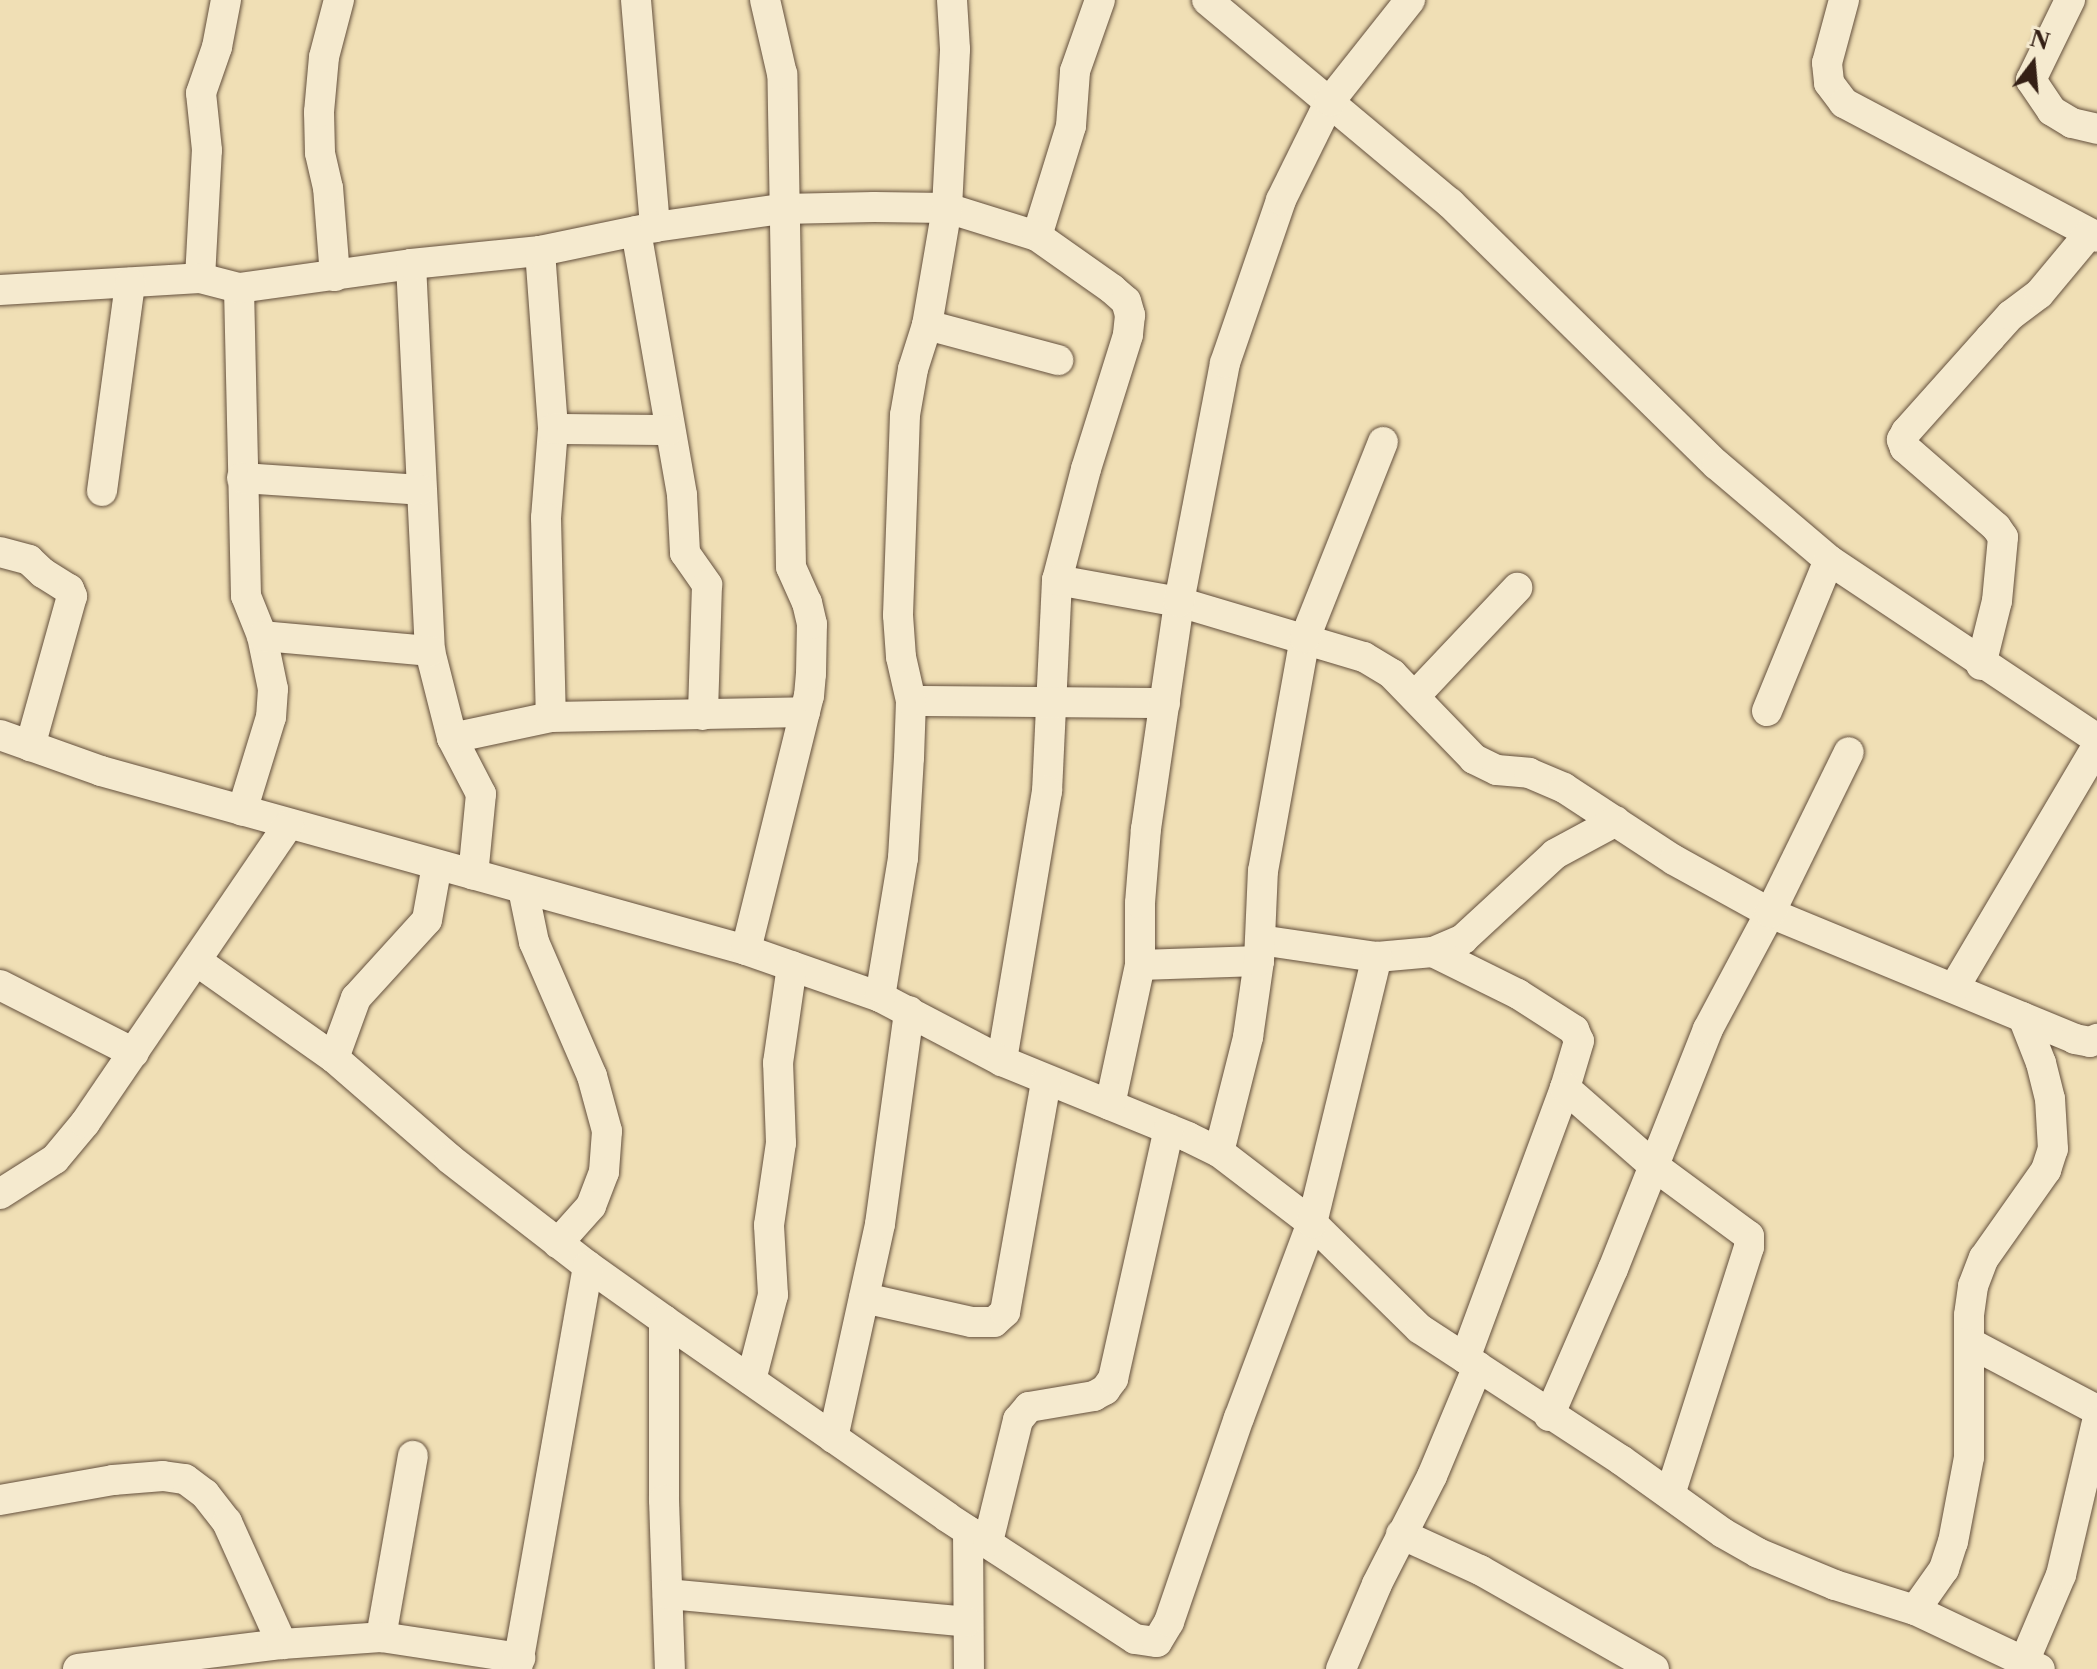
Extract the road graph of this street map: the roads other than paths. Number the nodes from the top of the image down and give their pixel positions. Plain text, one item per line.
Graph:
1 (226, 0) edge
2 (339, 0) edge
3 (636, 0) edge
4 (765, 0) edge
5 (952, 0) edge
6 (1100, 0) edge
7 (1207, 0) edge
8 (1410, 0) edge
9 (1844, 0) edge
10 (2070, 0) edge
11 (1330, 101) junction
12 (2097, 129) edge
13 (947, 208) junction
14 (782, 209) junction
15 (645, 229) junction
16 (1037, 236) junction
17 (2093, 236) edge
18 (540, 251) junction
19 (411, 264) junction
20 (335, 276) junction
21 (200, 278) junction
22 (130, 283) junction
23 (239, 288) junction
24 (0, 290) edge
25 (927, 325) junction
26 (1058, 360) dead end
27 (553, 429) junction
28 (669, 430) junction
29 (1383, 442) dead end
30 (242, 478) junction
31 (421, 490) junction
32 (102, 491) dead end
33 (0, 552) edge
34 (1829, 560) junction
35 (1057, 580) junction
36 (1517, 588) dead end
37 (1179, 602) junction
38 (262, 636) junction
39 (1305, 638) junction
40 (430, 651) junction
41 (1981, 665) junction
42 (1415, 696) junction
43 (911, 701) junction
44 (1165, 703) junction
45 (1049, 705) junction
46 (1767, 711) dead end
47 (805, 712) junction
48 (703, 715) junction
49 (551, 717) junction
50 (0, 735) edge
51 (452, 738) junction
52 (2097, 739) edge
53 (30, 746) junction
54 (2097, 746) edge
55 (1849, 752) dead end
56 (242, 811) junction
57 (1616, 821) junction
58 (288, 825) junction
59 (437, 865) junction
60 (473, 875) junction
61 (523, 889) junction
62 (1770, 913) junction
63 (746, 950) junction
64 (1260, 951) junction
65 (1433, 952) junction
66 (1377, 957) junction
67 (198, 962) junction
68 (1140, 965) junction
69 (792, 966) junction
70 (0, 985) edge
71 (1954, 988) junction
72 (880, 997) junction
73 (909, 1011) junction
74 (2023, 1017) junction
75 (2097, 1039) edge
76 (134, 1053) junction
77 (334, 1058) junction
78 (1002, 1061) junction
79 (1046, 1081) junction
80 (1565, 1088) junction
81 (1110, 1105) junction
82 (1169, 1129) junction
83 (1219, 1152) junction
84 (1654, 1166) junction
85 (0, 1194) edge
86 (1312, 1223) junction
87 (558, 1243) junction
88 (588, 1266) junction
89 (864, 1298) junction
90 (664, 1320) junction
91 (1970, 1343) junction
92 (1471, 1362) junction
93 (751, 1380) junction
94 (2097, 1410) edge
95 (1549, 1416) junction
96 (2097, 1421) edge
97 (833, 1438) junction
98 (413, 1456) dead end
99 (1670, 1494) junction
100 (0, 1500) edge
101 (1401, 1534) junction
102 (978, 1536) junction
103 (668, 1594) junction
104 (1915, 1610) junction
105 (967, 1622) junction
106 (381, 1637) junction
107 (282, 1644) junction
108 (519, 1664) edge
109 (1644, 1666) edge
110 (2032, 1666) edge
111 (78, 1669) edge
112 (670, 1669) edge
113 (969, 1669) edge
114 (1341, 1669) edge

1 - 21 street
2 - 20 street
3 - 15 street
4 - 14 street
5 - 13 street
6 - 16 street
7 - 11 street
8 - 11 street
9 - 17 street
10 - 12 street
11 - 34 street
11 - 37 street
13 - 14 street
13 - 16 street
13 - 25 street
14 - 15 street
14 - 47 street
15 - 18 street
15 - 28 street
16 - 35 street
17 - 41 street
18 - 19 street
18 - 27 street
19 - 20 street
19 - 31 street
20 - 23 street
21 - 22 street
21 - 23 street
22 - 24 street
22 - 32 street
23 - 30 street
25 - 26 street
25 - 43 street
27 - 28 street
27 - 49 street
28 - 48 street
29 - 39 street
30 - 31 street
30 - 38 street
31 - 40 street
33 - 53 street
34 - 41 street
34 - 46 street
35 - 37 street
35 - 45 street
36 - 42 street
37 - 39 street
37 - 44 street
38 - 40 street
38 - 56 street
39 - 42 street
39 - 64 street
40 - 51 street
41 - 52 street
42 - 57 street
43 - 45 street
43 - 72 street
44 - 45 street
44 - 68 street
45 - 78 street
47 - 48 street
47 - 63 street
48 - 49 street
49 - 51 street
50 - 53 street
51 - 60 street
53 - 56 street
54 - 71 street
55 - 62 street
56 - 58 street
57 - 62 street
57 - 65 street
58 - 59 street
58 - 67 street
59 - 60 street
59 - 77 street
60 - 61 street
61 - 63 street
61 - 87 street
62 - 71 street
62 - 84 street
63 - 69 street
64 - 66 street
64 - 68 street
64 - 83 street
65 - 66 street
65 - 80 street
66 - 86 street
67 - 76 street
67 - 77 street
68 - 81 street
69 - 72 street
69 - 93 street
70 - 76 street
71 - 74 street
72 - 73 street
73 - 78 street
73 - 89 street
74 - 75 street
74 - 91 street
76 - 85 street
77 - 87 street
78 - 79 street
79 - 81 street
79 - 89 street
80 - 84 street
80 - 92 street
81 - 82 street
82 - 83 street
82 - 102 street
83 - 86 street
84 - 95 street
84 - 99 street
86 - 92 street
86 - 102 street
87 - 88 street
88 - 90 street
88 - 108 street
89 - 97 street
90 - 93 street
90 - 103 street
91 - 94 street
91 - 104 street
92 - 95 street
92 - 101 street
93 - 97 street
95 - 99 street
96 - 110 street
97 - 102 street
98 - 106 street
99 - 104 street
100 - 107 street
101 - 109 street
101 - 114 street
102 - 105 street
103 - 105 street
103 - 112 street
104 - 110 street
105 - 113 street
106 - 107 street
106 - 108 street
107 - 111 street

